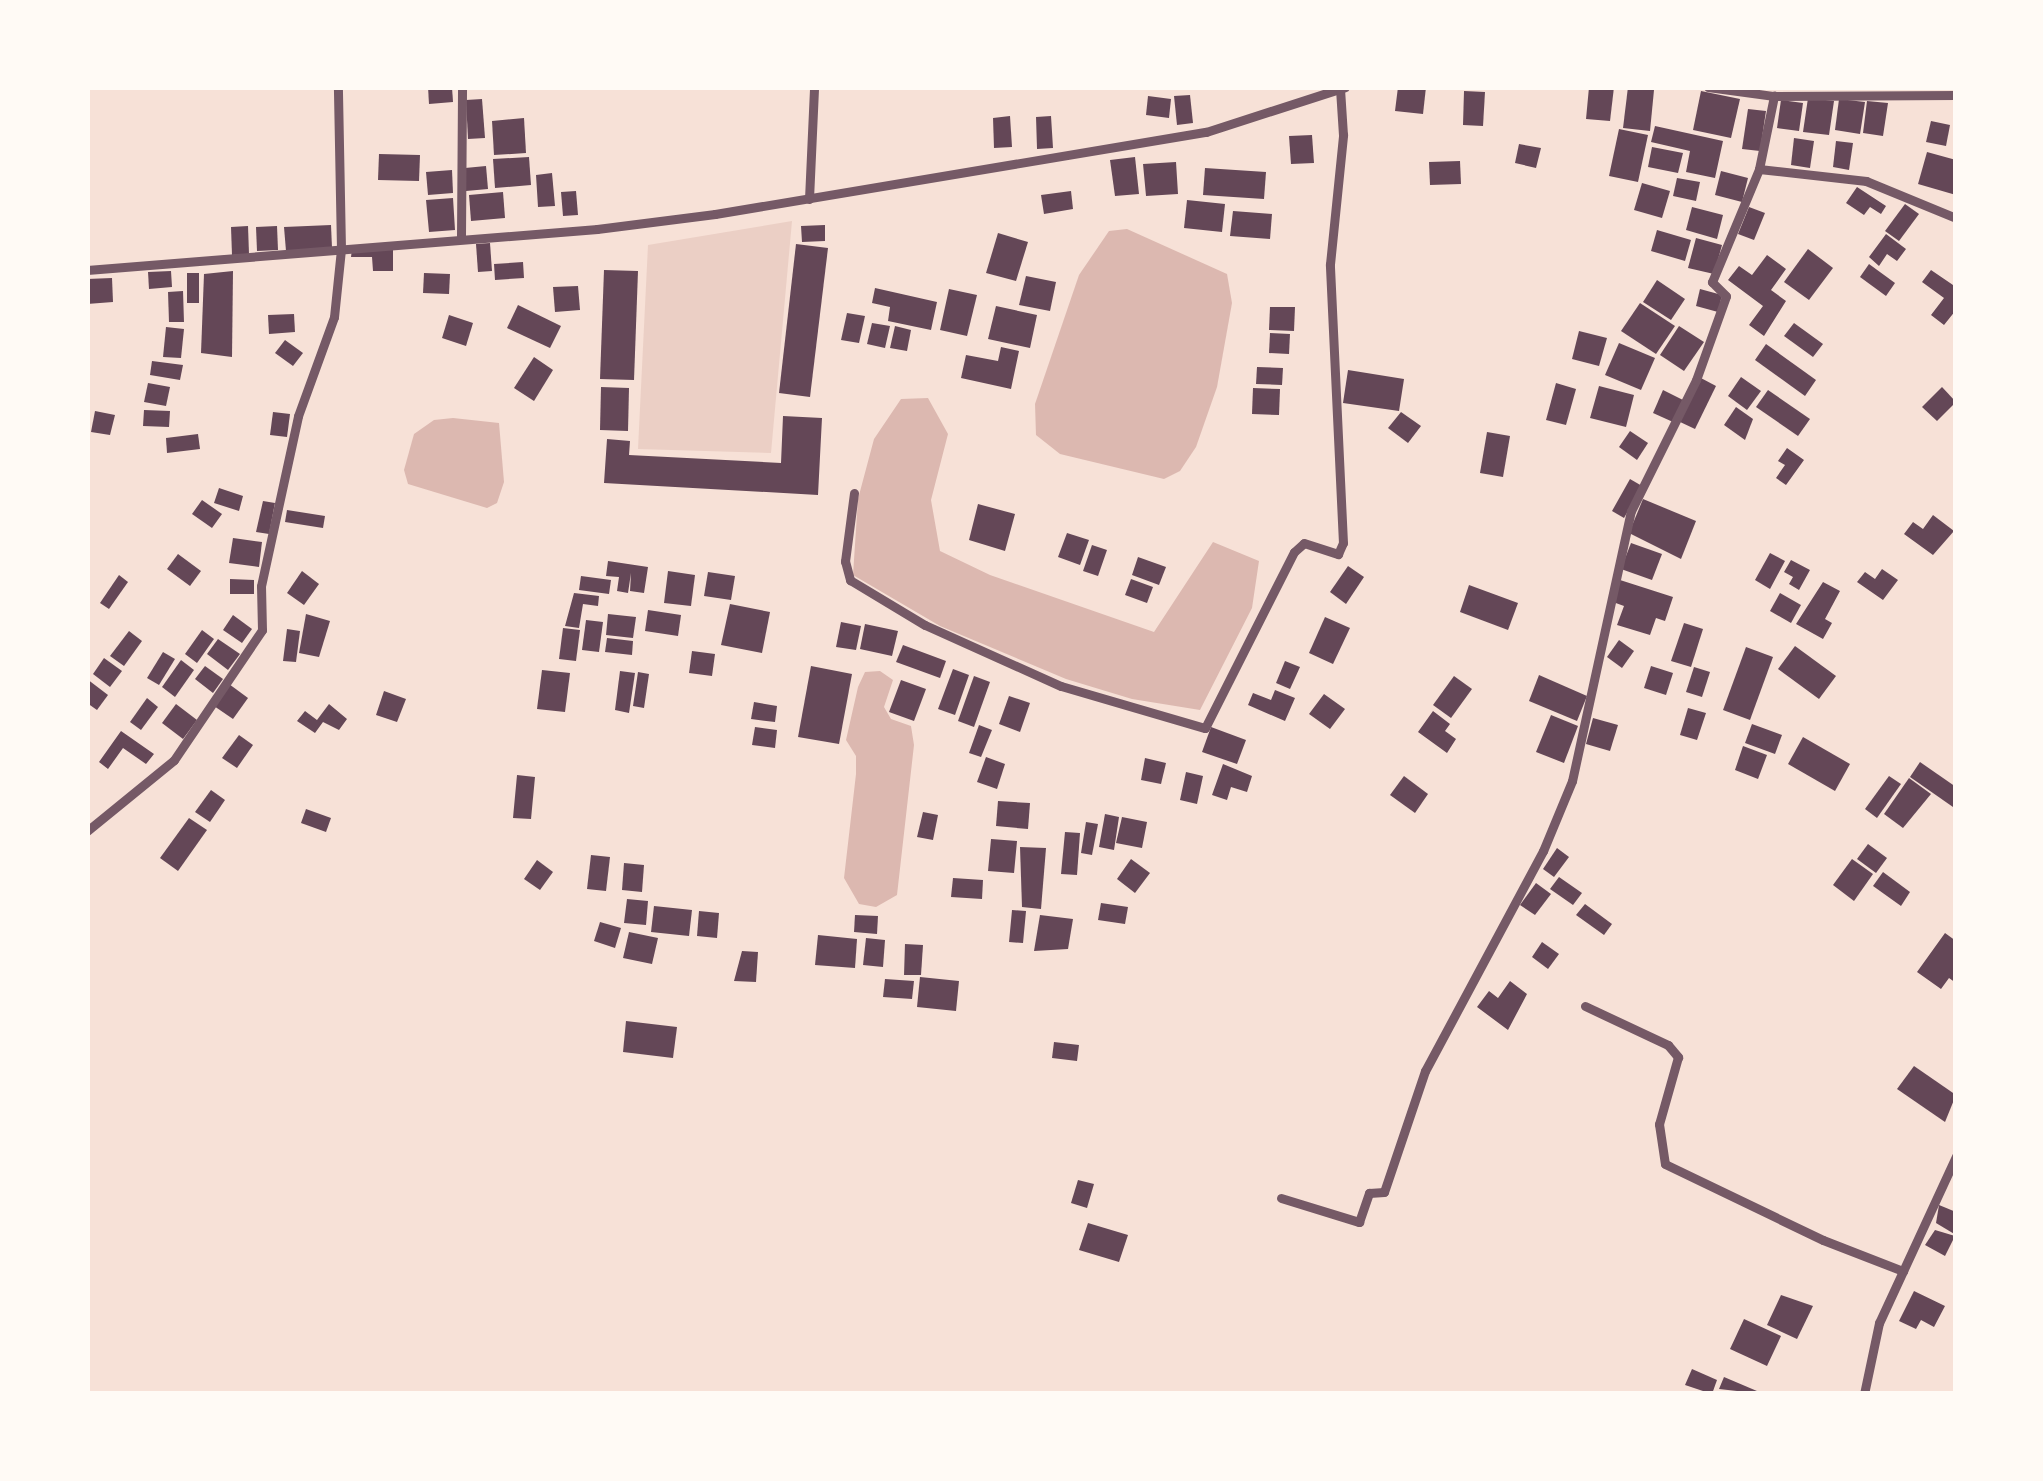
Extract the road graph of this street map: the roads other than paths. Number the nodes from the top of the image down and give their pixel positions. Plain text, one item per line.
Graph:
1 (338, 87) edge
2 (462, 87) edge
3 (814, 87) edge
4 (1708, 87) edge
5 (1342, 88) edge
6 (1956, 95) edge
7 (1774, 96) junction
8 (1759, 170) junction
9 (809, 200) junction
10 (1956, 218) edge
11 (461, 236) junction
12 (341, 249) junction
13 (87, 270) edge
14 (854, 493) dead end
15 (87, 831) edge
16 (1585, 1006) dead end
17 (1956, 1156) edge
18 (1281, 1198) dead end
19 (1903, 1271) junction
20 (1864, 1394) edge

1 - 12 street
2 - 11 street
3 - 9 street
4 - 7 street
5 - 9 street
5 - 14 street
6 - 7 street
7 - 8 street
8 - 10 street
8 - 18 street
9 - 11 street
11 - 12 street
12 - 13 street
12 - 15 street
16 - 19 street
17 - 19 street
19 - 20 street

